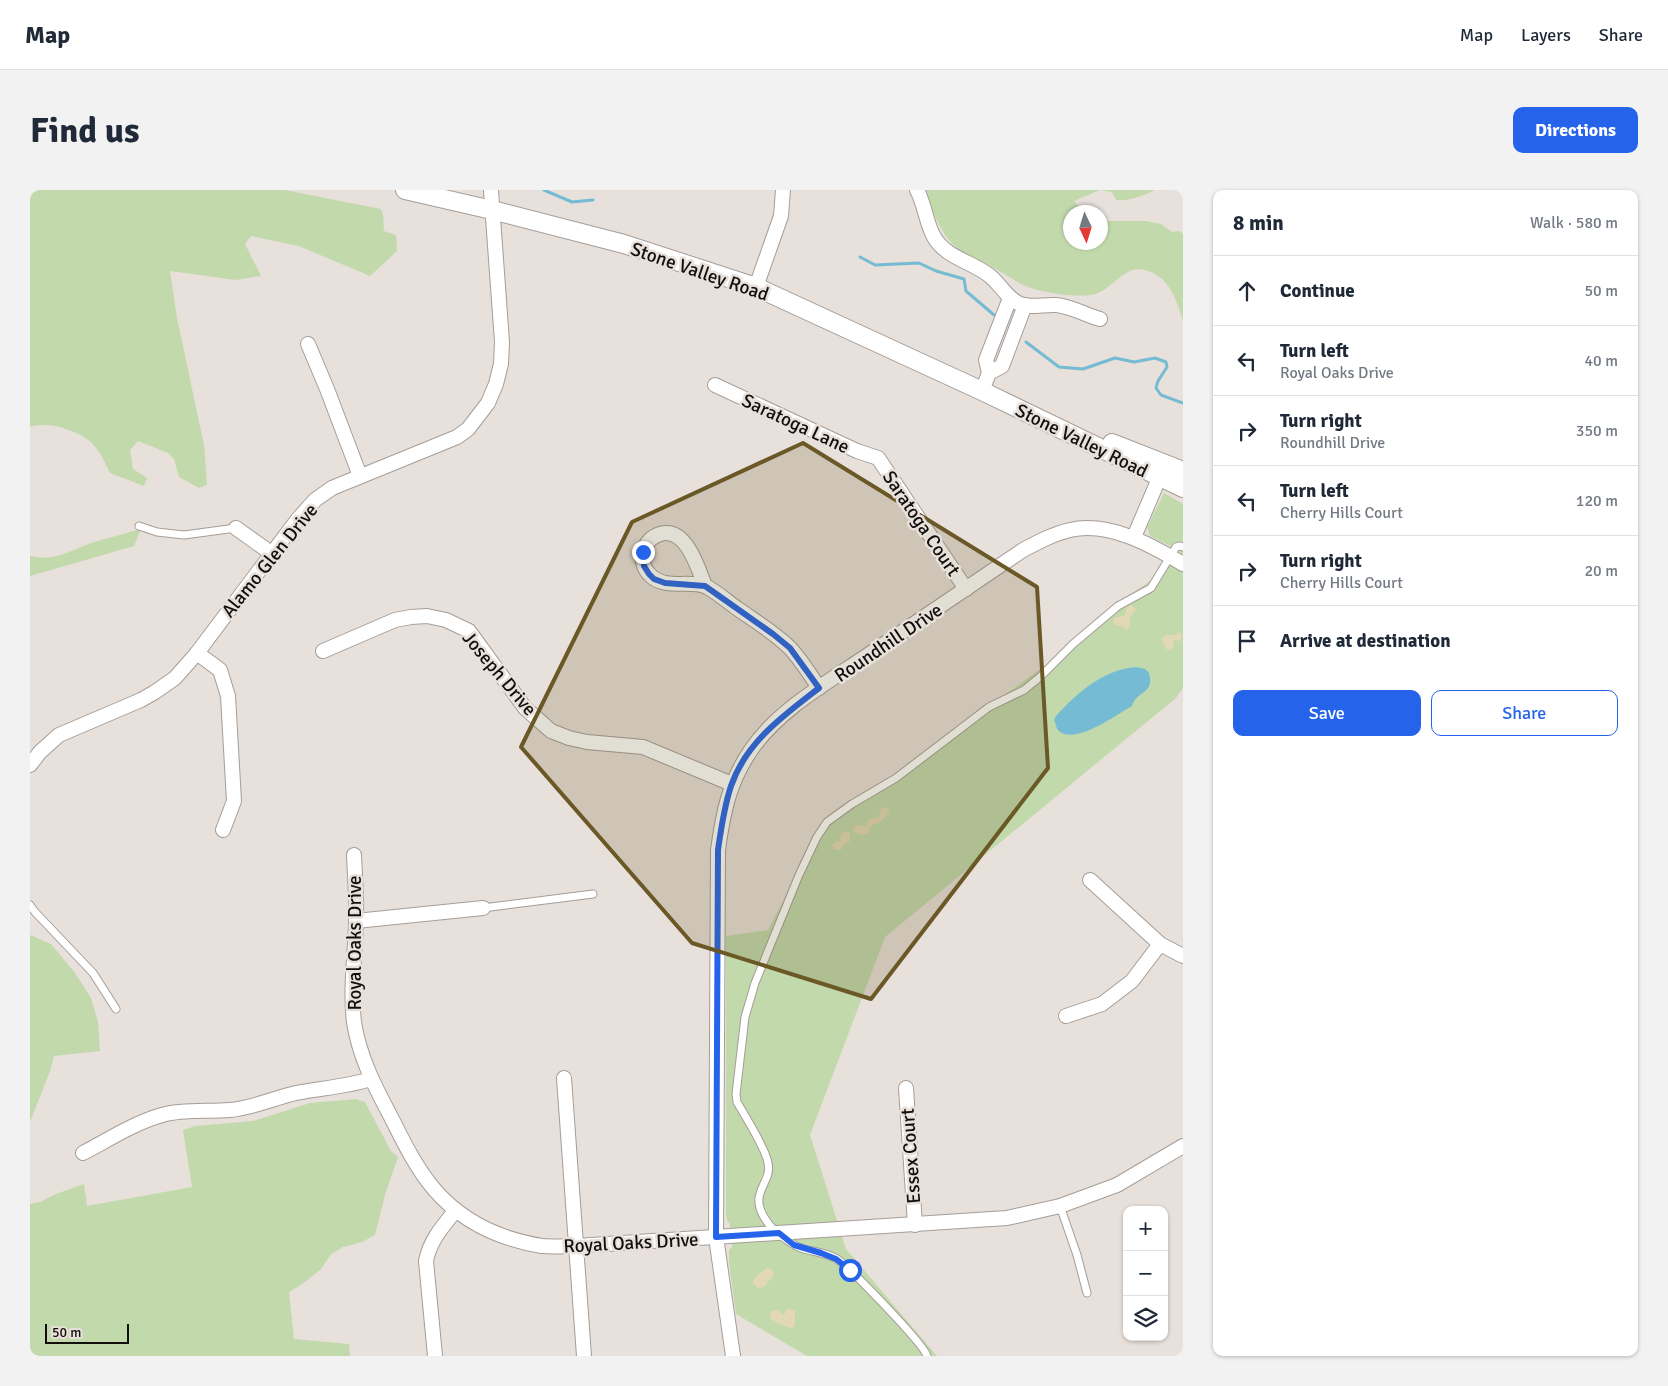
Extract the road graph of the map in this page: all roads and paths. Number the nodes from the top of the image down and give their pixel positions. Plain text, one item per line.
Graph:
1 (405, 190) edge
2 (491, 190) edge
3 (783, 190) edge
4 (917, 190) edge
5 (492, 210) junction
6 (756, 287) junction
7 (1018, 302) junction
8 (1100, 319) dead end
9 (308, 344) dead end
10 (715, 385) dead end
11 (982, 391) junction
12 (878, 458) joint
13 (1162, 471) junction
14 (1183, 471) edge
15 (360, 476) junction
16 (1183, 488) edge
17 (139, 526) dead end
18 (236, 528) joint
19 (1134, 537) junction
20 (1183, 547) edge
21 (271, 553) junction
22 (1170, 556) junction
23 (1183, 564) edge
24 (705, 586) junction
25 (966, 589) junction
26 (324, 651) dead end
27 (197, 653) junction
28 (819, 688) junction
29 (30, 765) edge
30 (732, 784) junction
31 (223, 830) dead end
32 (354, 855) dead end
33 (1090, 880) dead end
34 (593, 894) dead end
35 (30, 905) edge
36 (483, 908) joint
37 (356, 921) junction
38 (1160, 944) junction
39 (1183, 956) edge
40 (116, 1009) dead end
41 (1066, 1016) dead end
42 (564, 1078) dead end
43 (371, 1079) junction
44 (906, 1088) dead end
45 (1183, 1146) edge
46 (83, 1154) dead end
47 (1060, 1206) junction
48 (456, 1210) junction
49 (915, 1225) junction
50 (779, 1233) junction
51 (716, 1237) junction
52 (576, 1246) junction
53 (1087, 1293) dead end
54 (435, 1356) edge
55 (584, 1356) edge
56 (733, 1356) edge
57 (927, 1356) edge

1 - 5 street, Stone Valley Road
2 - 5 street, Alamo Glen Drive
3 - 6 street
4 - 7 street
5 - 6 street, Stone Valley Road
5 - 15 street, Alamo Glen Drive
6 - 11 street, Stone Valley Road
7 - 8 street
7 - 11 street
9 - 15 street
10 - 12 street, Saratoga Lane
11 - 13 street, Stone Valley Road
12 - 25 street, Saratoga Court
13 - 14 street, Stone Valley Road
13 - 16 street, Stone Valley Road
13 - 19 street
15 - 21 street, Alamo Glen Drive
17 - 18 lane
18 - 21 street
19 - 22 street, Roundhill Drive
19 - 25 street, Roundhill Drive
20 - 22 lane
21 - 27 street, Alamo Glen Drive
22 - 23 street, Roundhill Drive
22 - 50 lane
24 - 24 street
24 - 28 street
25 - 28 street, Roundhill Drive
26 - 30 street, Joseph Drive
27 - 29 street, Alamo Glen Drive
27 - 31 street
28 - 30 street, Roundhill Drive
30 - 51 street, Roundhill Drive
32 - 37 street, Royal Oaks Drive
33 - 38 street
34 - 36 lane
35 - 40 lane
36 - 37 street
37 - 43 street, Royal Oaks Drive
38 - 39 street
38 - 41 street
42 - 52 street
43 - 46 street
43 - 48 street, Royal Oaks Drive
44 - 49 street, Essex Court
45 - 47 street, Royal Oaks Drive
47 - 49 street, Royal Oaks Drive
47 - 53 lane
48 - 52 street, Royal Oaks Drive
48 - 54 street
49 - 50 street, Royal Oaks Drive
50 - 51 street, Royal Oaks Drive
50 - 57 lane
51 - 52 street, Royal Oaks Drive
51 - 56 street, Roundhill Drive
52 - 55 street

